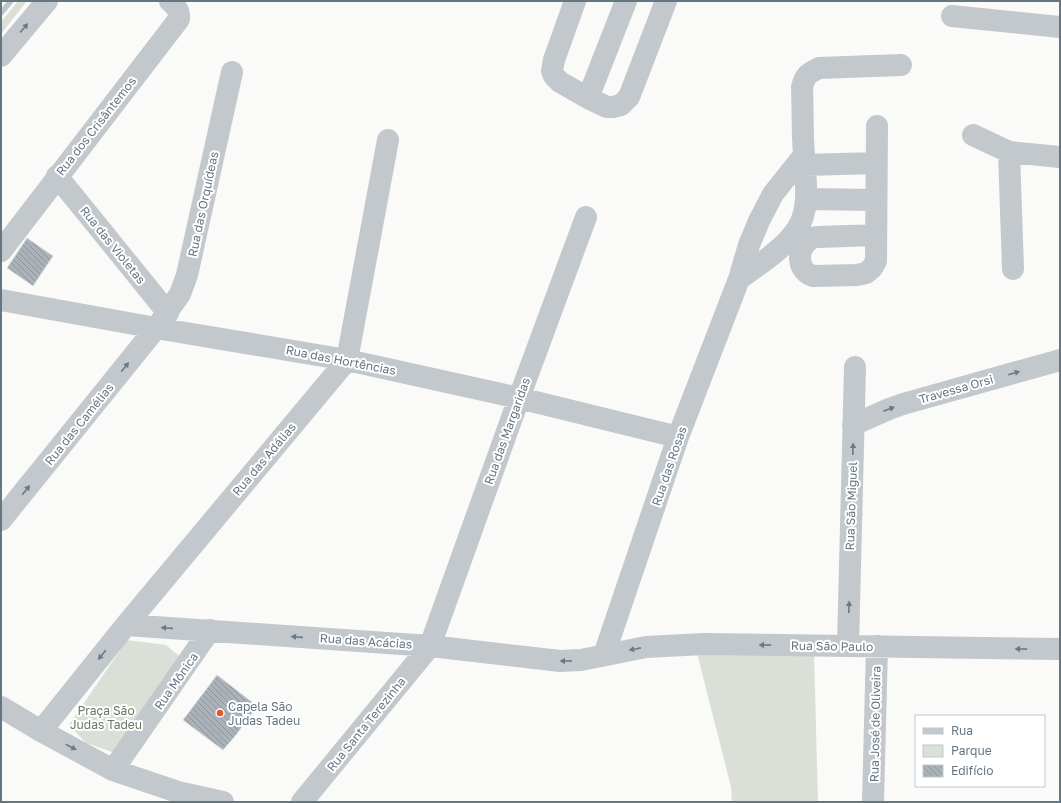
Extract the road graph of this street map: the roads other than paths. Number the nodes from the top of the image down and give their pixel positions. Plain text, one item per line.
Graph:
1 (47, 1) edge
2 (170, 1) edge
3 (575, 1) edge
4 (626, 1) edge
5 (666, 1) edge
6 (952, 16) dead end
7 (1060, 27) edge
8 (1, 56) edge
9 (901, 65) dead end
10 (232, 72) dead end
11 (588, 98) junction
12 (877, 126) dead end
13 (973, 135) dead end
14 (388, 140) dead end
15 (1009, 152) junction
16 (1060, 157) edge
17 (804, 160) junction
18 (876, 163) junction
19 (57, 176) junction
20 (806, 199) junction
21 (876, 200) junction
22 (586, 217) dead end
23 (876, 234) dead end
24 (1, 251) edge
25 (1013, 270) dead end
26 (739, 279) junction
27 (1, 300) edge
28 (162, 321) junction
29 (347, 360) junction
30 (1060, 360) edge
31 (855, 367) dead end
32 (519, 398) junction
33 (854, 425) junction
34 (678, 437) junction
35 (1, 520) edge
36 (126, 625) junction
37 (210, 630) junction
38 (430, 646) junction
39 (848, 646) junction
40 (877, 646) junction
41 (1060, 649) edge
42 (604, 655) junction
43 (1, 708) edge
44 (41, 731) junction
45 (113, 770) junction
46 (175, 797) edge
47 (223, 802) edge
48 (302, 802) edge
49 (873, 802) edge

8 -> 1 street
2 - 19 street, Rua dos Crisântemos
3 - 11 street
4 - 11 street
5 - 11 street
6 - 7 street
9 - 17 street
10 - 28 street, Rua das Orquídeas
12 - 18 street
13 - 15 street
14 - 29 street, Rua das Adálias
15 - 16 street
15 - 25 street
17 - 18 street
17 - 20 street
17 - 26 street, Rua das Rosas
18 - 21 street
19 - 24 street, Rua dos Crisântemos
19 - 28 street, Rua das Violetas
20 - 21 street
20 - 26 street
21 - 23 street
22 - 32 street, Rua das Margaridas
26 - 34 street, Rua das Rosas
27 - 28 street, Rua das Hortências
28 - 29 street, Rua das Hortências
35 -> 28 street, Rua das Camélias
29 - 32 street, Rua das Hortências
29 - 36 street, Rua das Adálias
33 -> 30 street, Travessa Orsi
31 - 33 street, Rua São Miguel
32 - 34 street, Rua das Hortências
32 - 38 street, Rua das Margaridas
39 -> 33 street, Rua São Miguel
34 - 42 street, Rua das Rosas
37 -> 36 street, Rua das Acácias
36 -> 44 street, Rua das Adálias
38 -> 37 street, Rua das Acácias
37 - 45 street, Rua Mônica
42 -> 38 street, Rua das Acácias
38 - 48 street, Rua Santa Terezinha
39 - 40 street, Rua São Paulo
39 -> 42 street, Rua São Paulo
41 -> 40 street, Rua São Paulo
40 - 49 street, Rua José de Oliveira
43 - 44 street
44 -> 45 street
45 - 46 street
46 - 47 street

